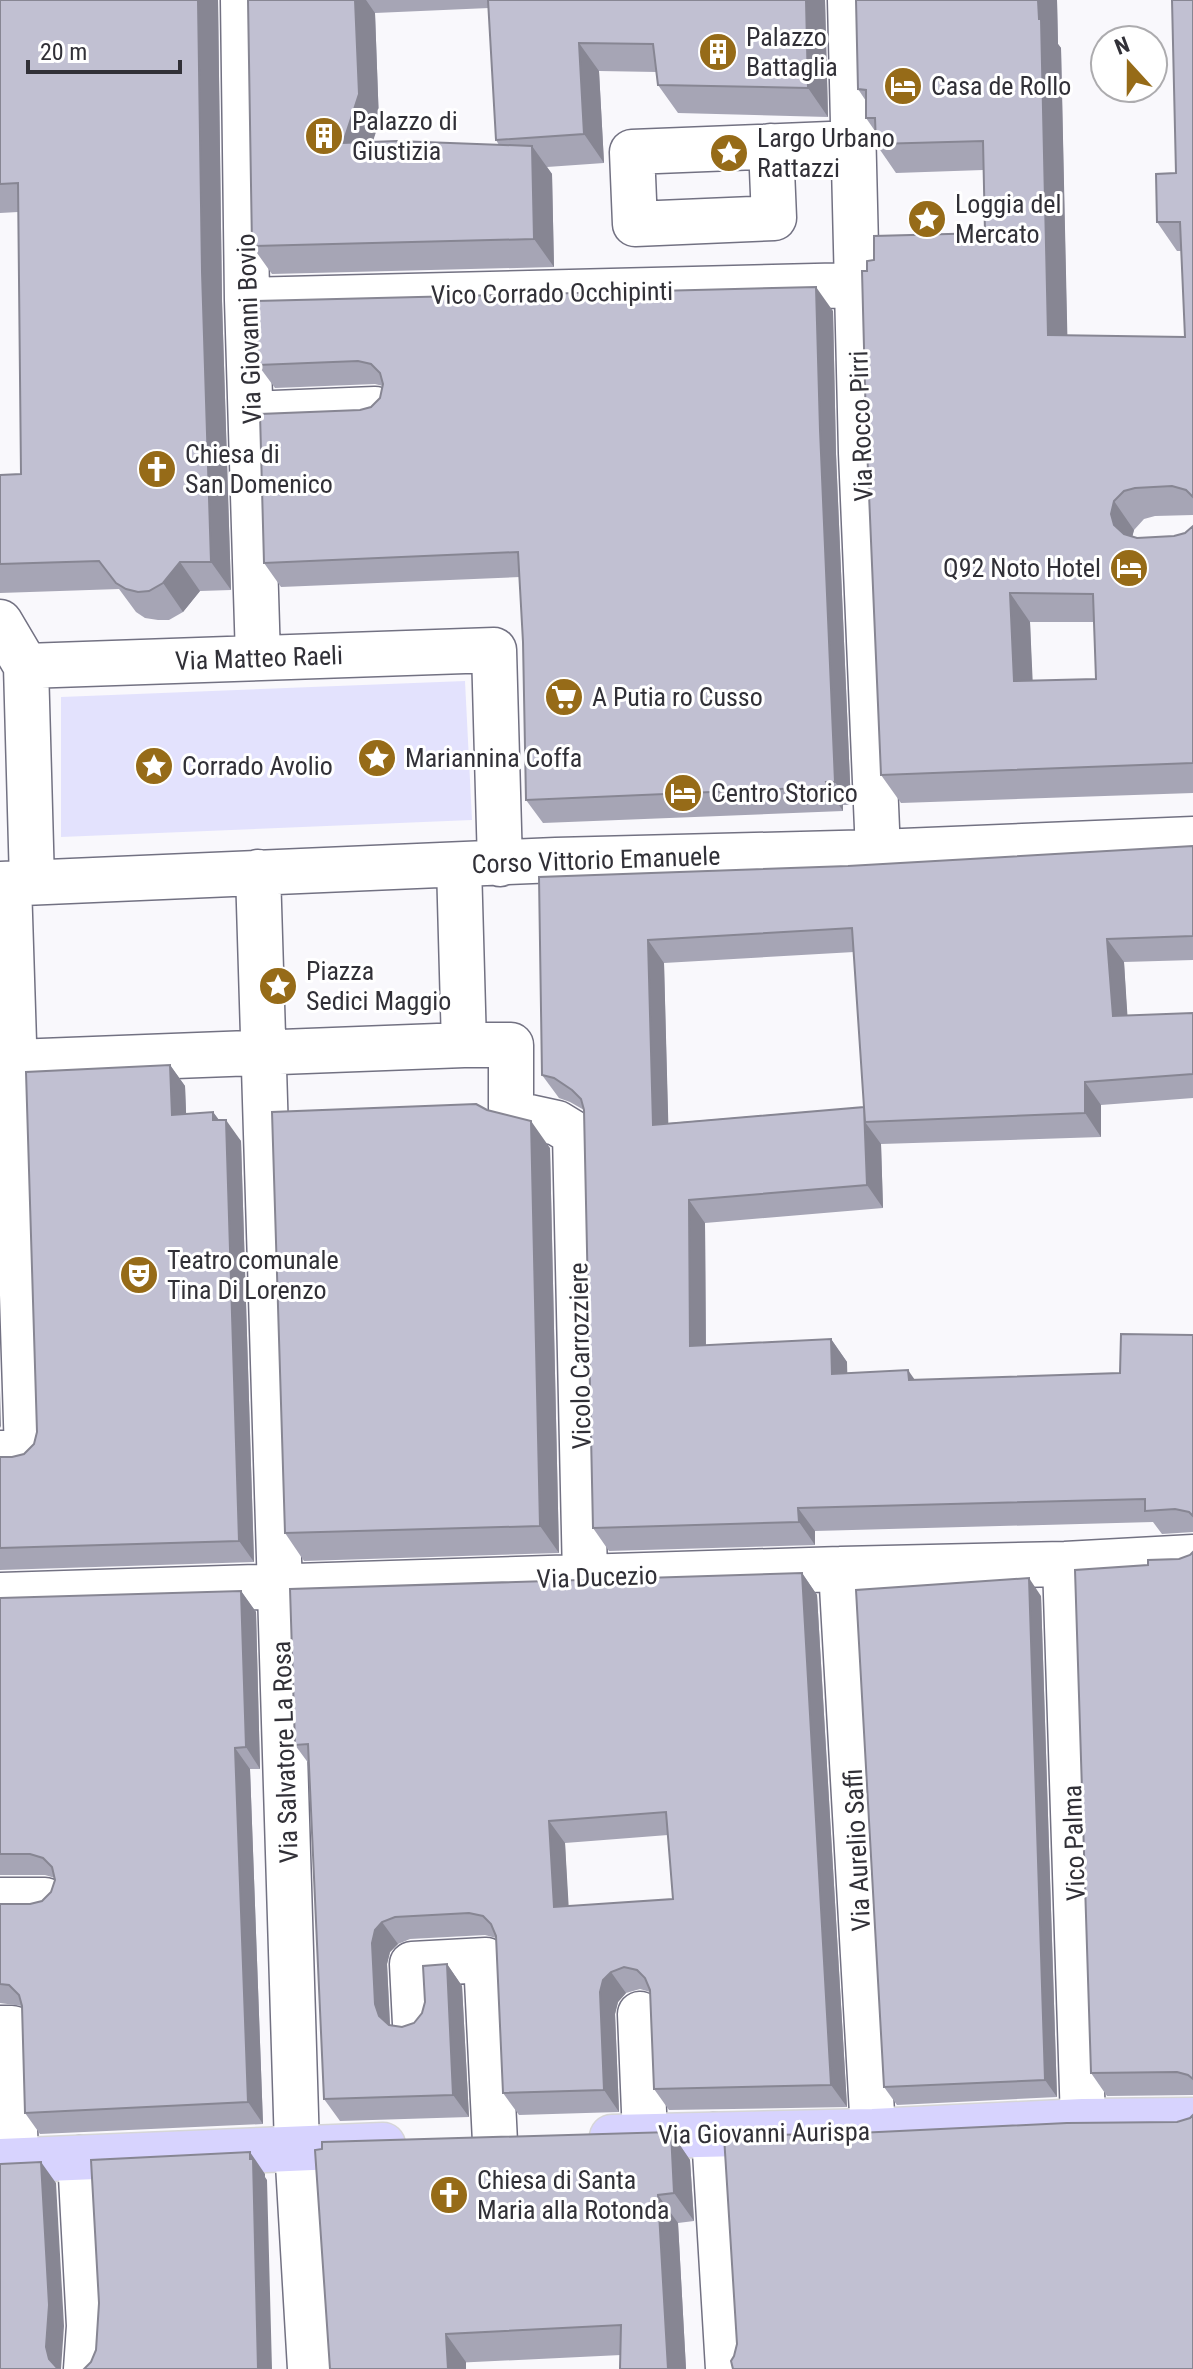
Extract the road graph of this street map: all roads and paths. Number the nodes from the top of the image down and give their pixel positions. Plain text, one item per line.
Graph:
1 (243, 0) edge
2 (850, 0) edge
3 (854, 143) junction
4 (771, 146) dead end
5 (857, 285) junction
6 (247, 300) junction
7 (375, 409) edge
8 (251, 414) junction
9 (0, 622) edge
10 (258, 658) junction
11 (26, 666) junction
12 (1193, 839) edge
13 (878, 852) junction
14 (480, 864) junction
15 (258, 872) junction
16 (14, 883) edge
17 (464, 1045) junction
18 (263, 1051) junction
19 (15, 1062) junction
20 (0, 1453) edge
21 (1193, 1557) edge
22 (1065, 1564) junction
23 (841, 1569) junction
24 (585, 1577) junction
25 (280, 1587) junction
26 (0, 1595) edge
27 (0, 1900) edge
28 (45, 1900) edge
29 (640, 2014) dead end
30 (415, 2024) edge
31 (0, 2028) edge
32 (1193, 2120) edge
33 (1083, 2121) junction
34 (873, 2131) junction
35 (714, 2135) junction
36 (645, 2136) junction
37 (495, 2142) junction
38 (297, 2147) junction
39 (80, 2158) junction
40 (8, 2160) edge
41 (86, 2369) edge
42 (310, 2369) edge
43 (728, 2369) edge

1 - 6 street, Via Giovanni Bovio
2 - 3 street, Via Rocco Pirri
3 - 4 street
3 - 5 street, Via Rocco Pirri
5 - 6 street, Vico Corrado Occhipinti
5 - 13 street, Via Rocco Pirri
6 - 8 street, Via Giovanni Bovio
7 - 8 street
8 - 10 street, Via Giovanni Bovio
9 - 11 street
10 - 11 street, Via Matteo Raeli
10 - 14 street, Via Matteo Raeli
11 - 16 street
12 - 13 street, Corso Vittorio Emanuele
13 - 14 street, Corso Vittorio Emanuele
14 - 15 street, Corso Vittorio Emanuele
14 - 17 street
15 - 16 street, Corso Vittorio Emanuele
15 - 18 street, Via Salvatore La Rosa
16 - 19 street
17 - 18 street
17 - 24 street, Vicolo Carrozziere
18 - 19 street
18 - 25 street, Via Salvatore La Rosa
19 - 20 street
21 - 22 street, Via Ducezio
22 - 23 street, Via Ducezio
22 - 33 street, Vico Palma
23 - 24 street, Via Ducezio
23 - 34 street, Via Aurelio Saffi
24 - 25 street, Via Ducezio
25 - 26 street, Via Ducezio
25 - 38 street, Via Salvatore La Rosa
27 - 28 street
29 - 36 street
30 - 37 street
31 - 40 street
32 - 33 main road, Via Giovanni Aurispa
33 - 34 main road, Via Giovanni Aurispa
34 - 35 main road, Via Giovanni Aurispa
35 - 36 main road, Via Giovanni Aurispa
35 - 43 street
36 - 37 main road, Via Giovanni Aurispa
37 - 38 main road, Via Giovanni Aurispa
38 - 39 main road, Via Giovanni Aurispa
38 - 42 street, Via Salvatore La Rosa
39 - 40 main road, Via Giovanni Aurispa
39 - 41 street

